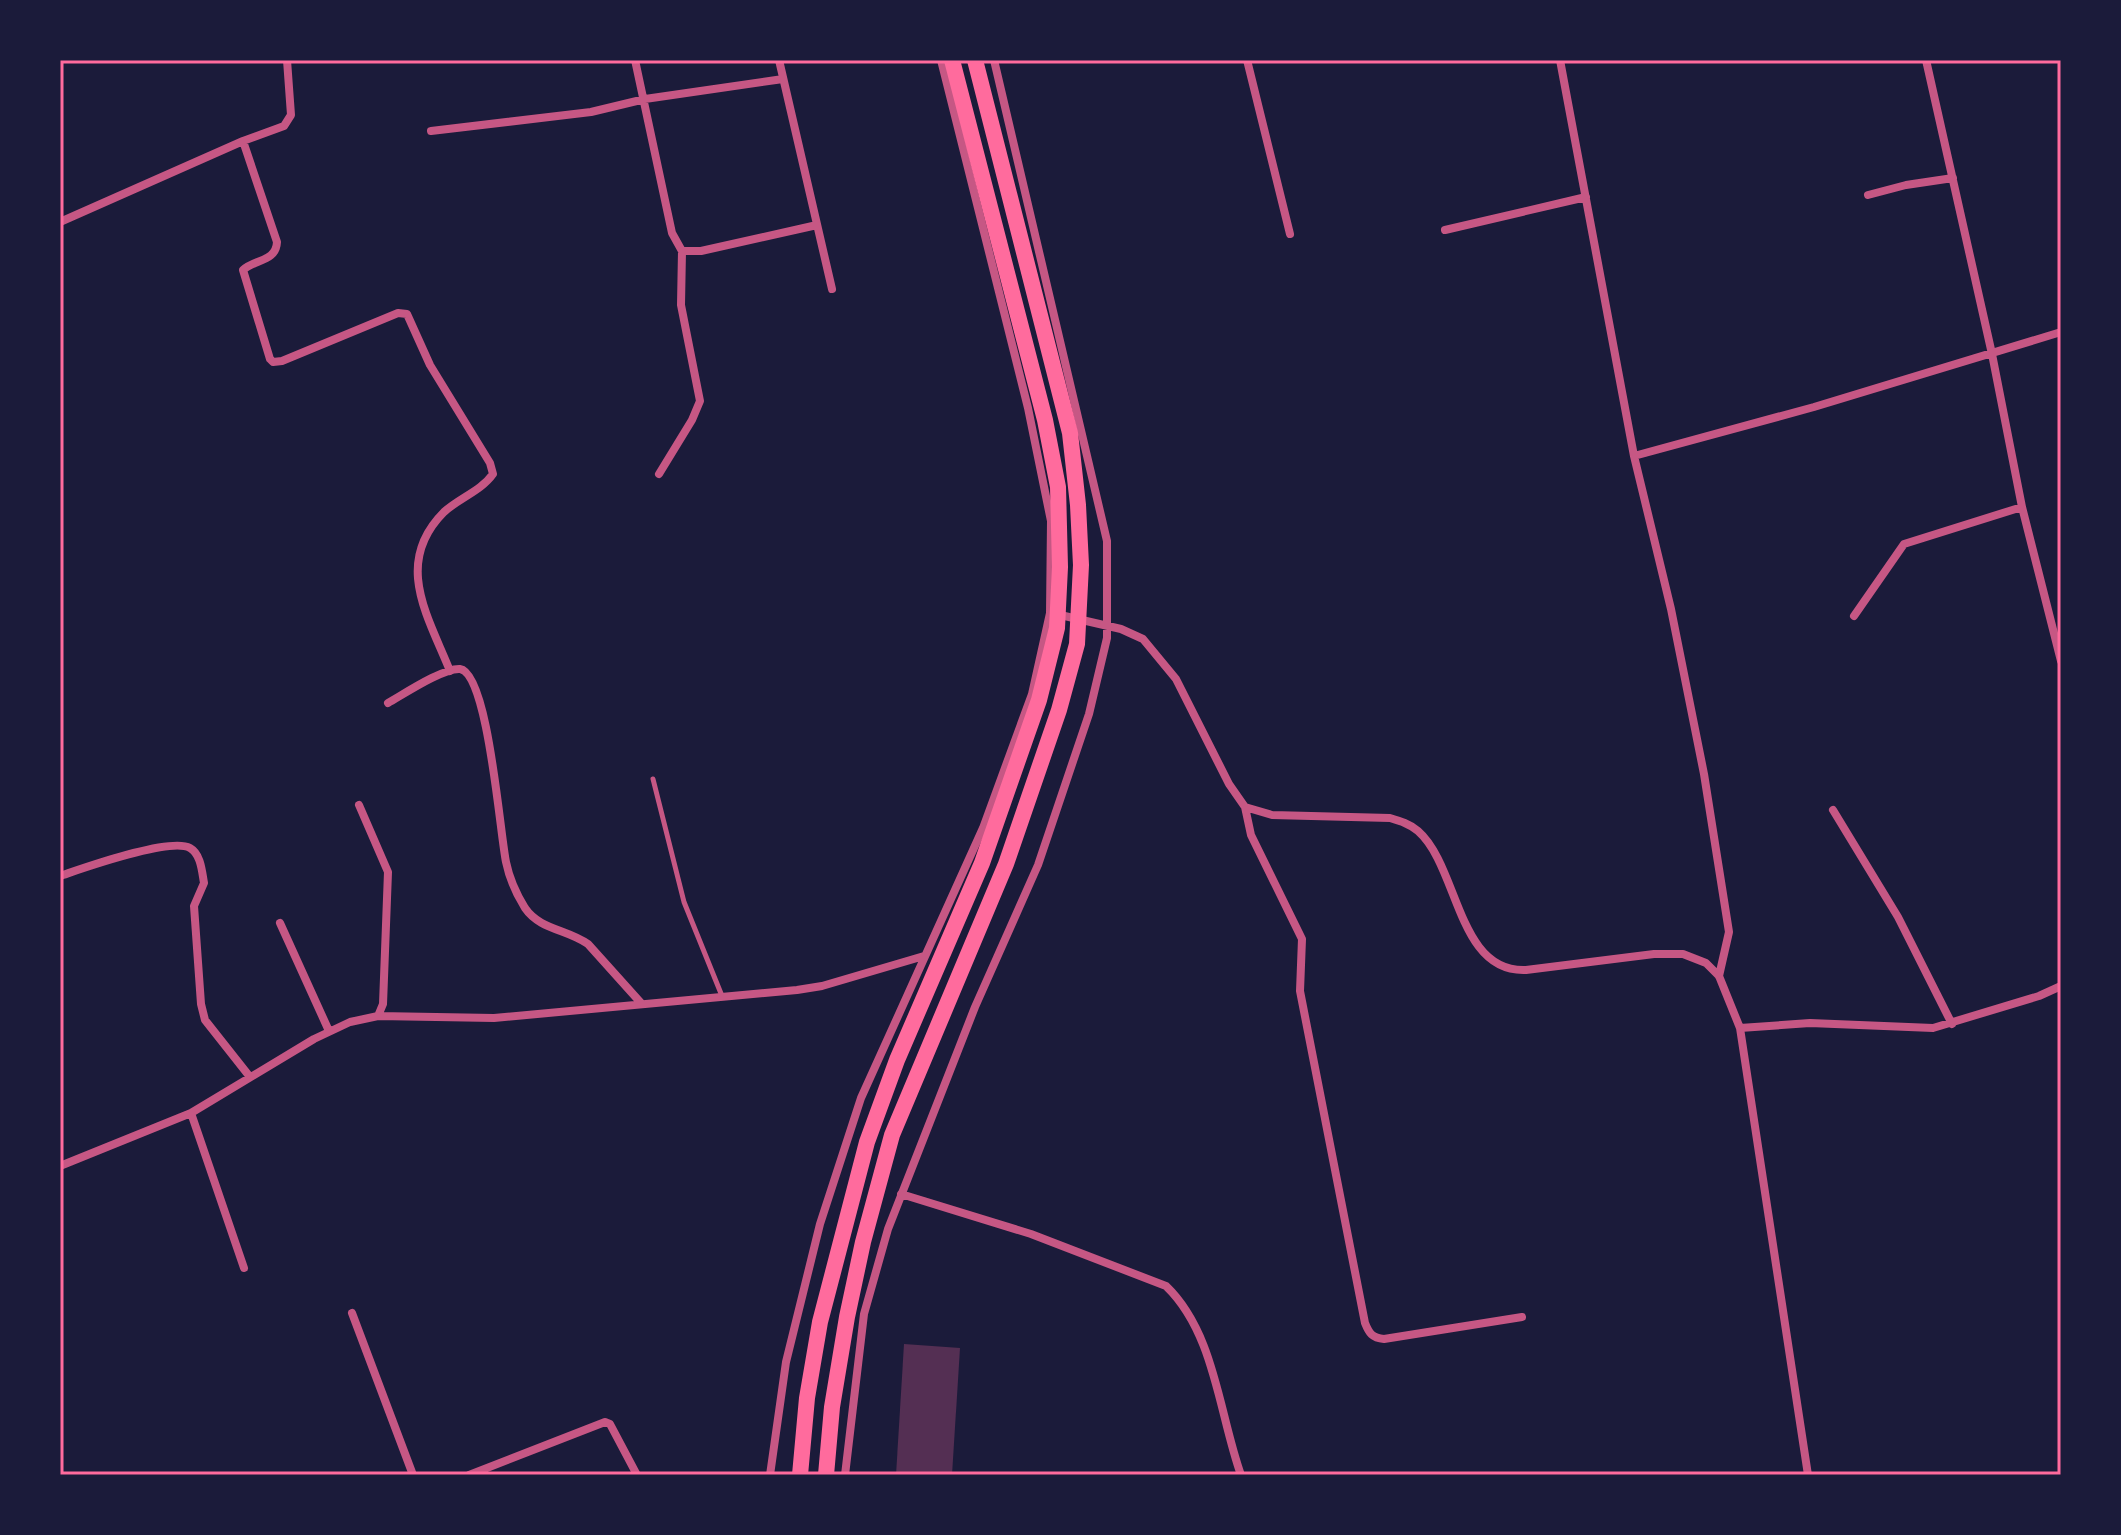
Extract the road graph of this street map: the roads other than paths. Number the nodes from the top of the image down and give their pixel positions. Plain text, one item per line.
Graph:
1 (287, 60) edge
2 (635, 60) edge
3 (779, 60) edge
4 (941, 60) edge
5 (952, 60) edge
6 (975, 60) edge
7 (994, 60) edge
8 (1247, 60) edge
9 (1560, 60) edge
10 (1926, 60) edge
11 (783, 79) junction
12 (645, 99) junction
13 (431, 131) dead end
14 (243, 141) junction
15 (1953, 178) junction
16 (1868, 195) dead end
17 (1586, 197) junction
18 (60, 222) edge
19 (817, 225) junction
20 (1445, 230) dead end
21 (1290, 234) dead end
22 (682, 251) junction
23 (832, 289) dead end
24 (2061, 332) edge
25 (1992, 354) junction
26 (1634, 456) junction
27 (659, 474) dead end
28 (2022, 507) junction
29 (1050, 613) junction
30 (1854, 616) dead end
31 (1108, 626) junction
32 (2061, 661) edge
33 (450, 671) junction
34 (388, 703) dead end
35 (653, 779) dead end
36 (359, 805) dead end
37 (1245, 807) junction
38 (1833, 810) dead end
39 (60, 876) edge
40 (280, 923) dead end
41 (924, 956) junction
42 (1719, 976) junction
43 (2061, 986) edge
44 (722, 997) junction
45 (641, 1003) junction
46 (378, 1016) junction
47 (1952, 1024) junction
48 (1740, 1028) junction
49 (329, 1031) junction
50 (250, 1077) junction
51 (191, 1113) junction
52 (60, 1166) edge
53 (901, 1194) junction
54 (244, 1268) dead end
55 (352, 1313) dead end
56 (1522, 1317) dead end
57 (412, 1473) edge
58 (399, 1475) edge
59 (469, 1475) edge
60 (637, 1475) edge
61 (770, 1475) edge
62 (800, 1475) edge
63 (826, 1475) edge
64 (845, 1475) edge
65 (1241, 1475) edge
66 (1808, 1475) edge

1 - 14 street
2 - 12 street
3 - 11 street
4 - 29 street
5 - 62 highway
6 - 63 highway
7 - 31 street
8 - 21 street
9 - 17 street
10 - 15 street
11 - 12 street
11 - 19 street
12 - 13 street
12 - 22 street
14 - 18 street
14 - 33 street
15 - 16 street
15 - 25 street
17 - 20 street
17 - 26 street
19 - 22 street
19 - 23 street
22 - 27 street
24 - 25 street
25 - 26 street
25 - 28 street
26 - 42 street
28 - 30 street
28 - 32 street
29 - 31 street
29 - 41 street
31 - 37 street
31 - 53 street
33 - 34 street
33 - 45 street
35 - 44 lane
36 - 46 street
37 - 42 street
37 - 56 street
38 - 47 street
39 - 50 street
40 - 49 street
41 - 44 street
41 - 61 street
42 - 48 street
43 - 47 street
44 - 45 street
45 - 46 street
46 - 49 street
47 - 48 street
48 - 66 street
49 - 50 street
50 - 51 street
51 - 52 street
51 - 54 street
53 - 64 street
53 - 65 street
55 - 57 street
57 - 58 street
59 - 60 street

